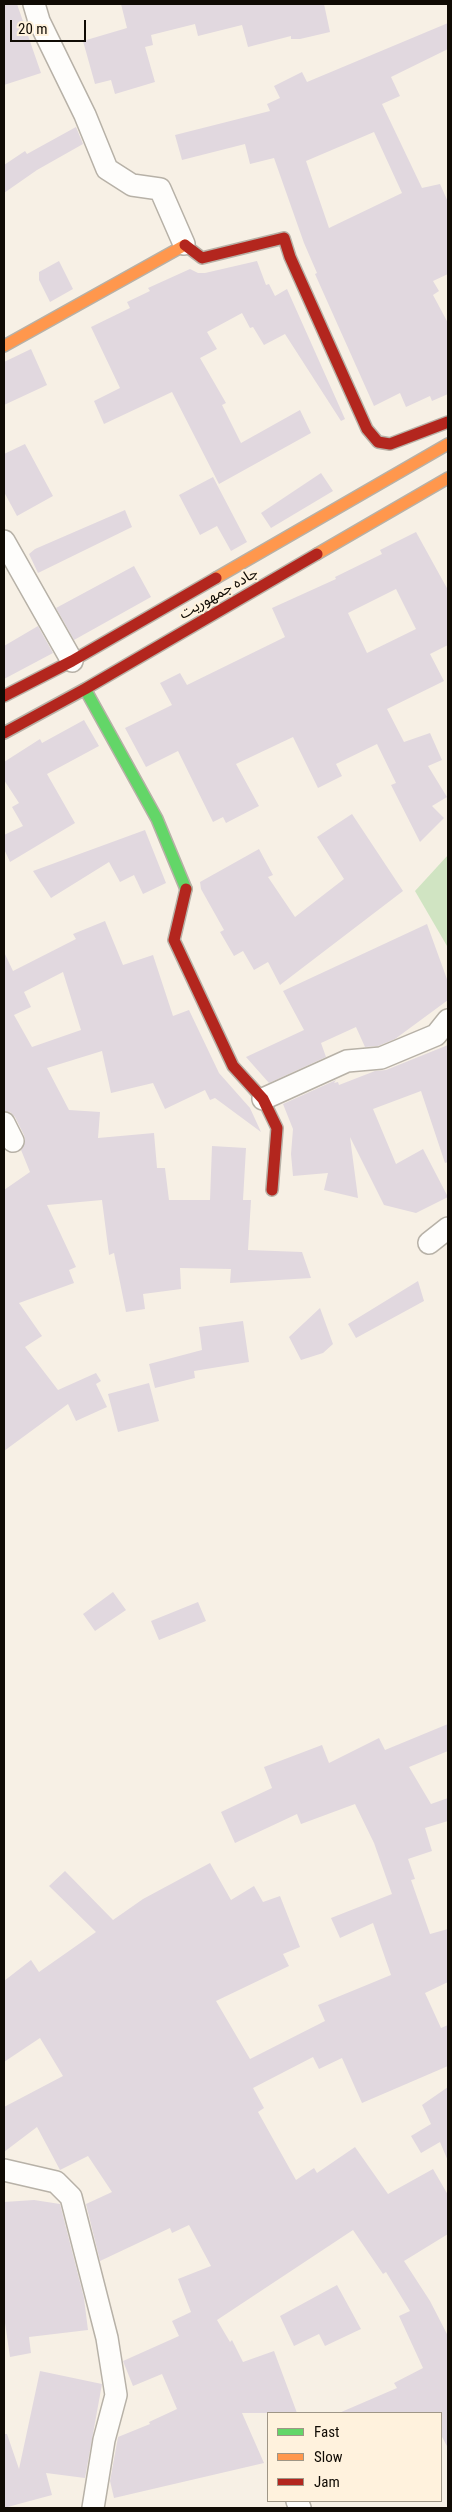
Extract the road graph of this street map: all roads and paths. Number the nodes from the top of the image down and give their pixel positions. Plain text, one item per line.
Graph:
1 (34, 4) edge
2 (184, 244) junction
3 (7, 338) edge
4 (448, 422) edge
5 (448, 444) edge
6 (448, 478) edge
7 (4, 541) edge
8 (72, 661) junction
9 (85, 689) junction
10 (4, 696) edge
11 (4, 733) edge
12 (448, 1020) edge
13 (263, 1099) junction
14 (272, 1190) dead end
15 (448, 1228) edge
16 (429, 1244) dead end
17 (4, 2170) edge
18 (92, 2508) edge

1 - 2 street
2 - 3 street
2 - 4 street
5 - 8 street, جاده جمهوریت
6 - 9 street, جاده جمهوریت
7 - 8 street
8 - 10 street, جاده جمهوریت
9 - 11 street, جاده جمهوریت
9 - 13 street
12 - 13 street
13 - 14 street
15 - 16 street
17 - 18 street

